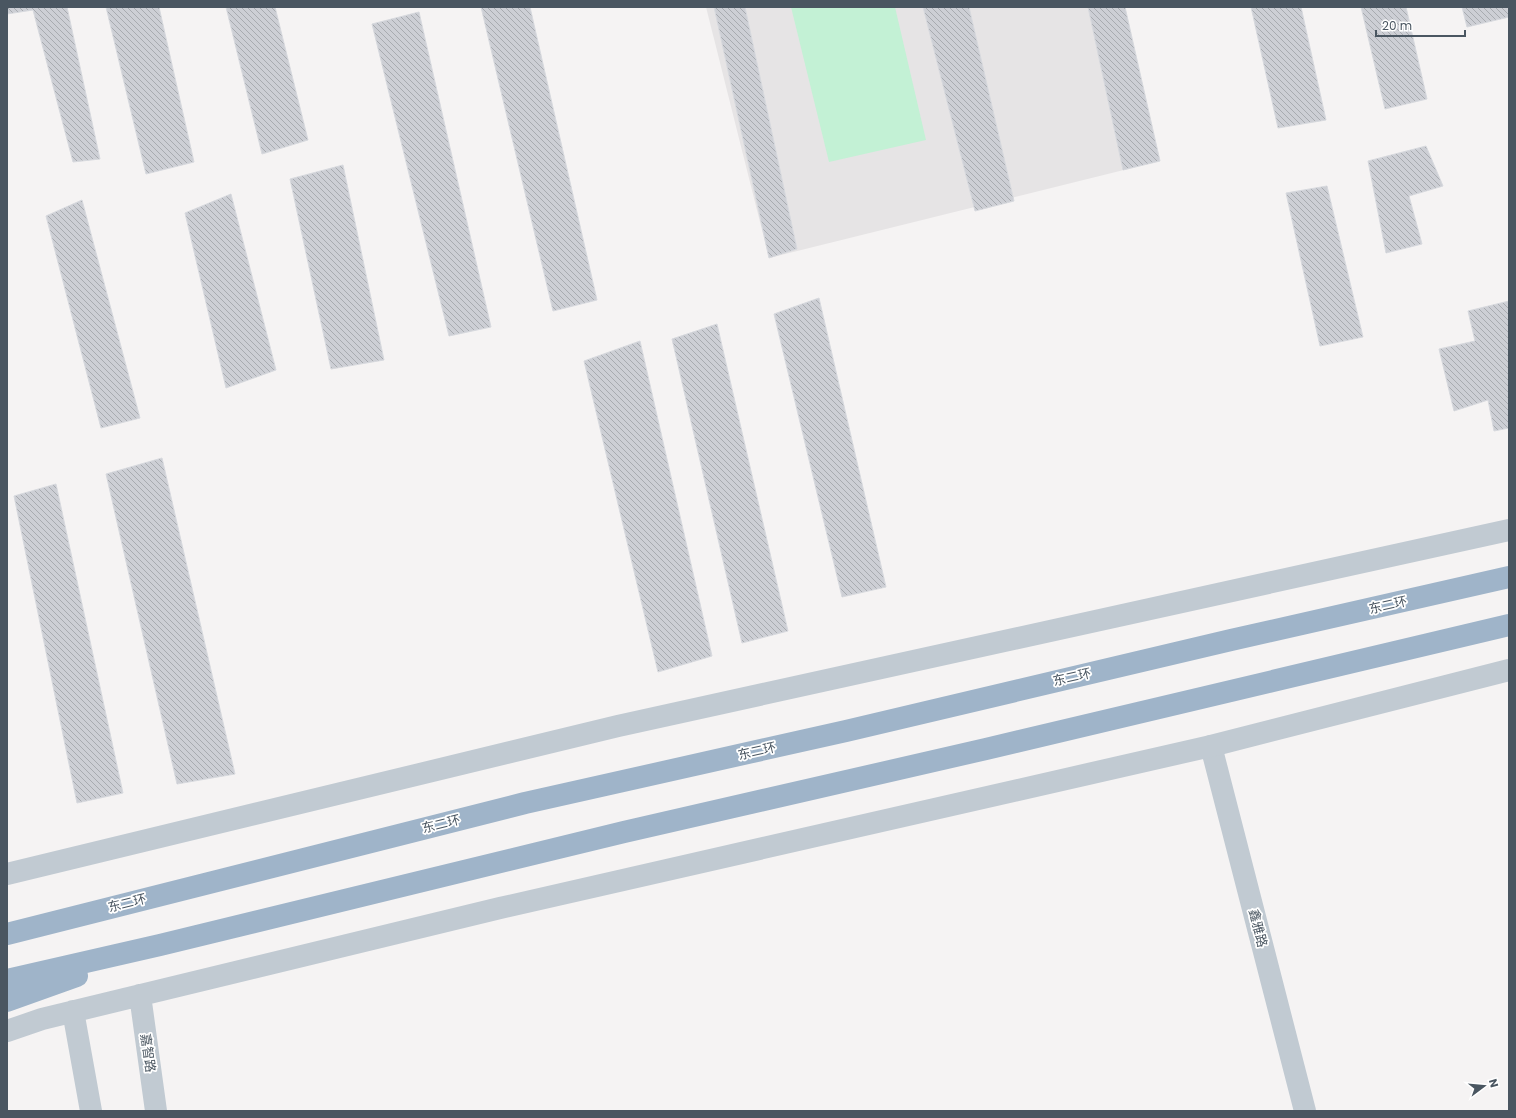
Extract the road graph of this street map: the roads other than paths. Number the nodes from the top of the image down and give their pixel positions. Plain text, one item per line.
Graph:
1 (1509, 530) edge
2 (1509, 577) edge
3 (1509, 625) edge
4 (1509, 670) edge
5 (1211, 746) junction
6 (7, 874) edge
7 (7, 934) edge
8 (160, 945) junction
9 (7, 980) edge
10 (140, 995) junction
11 (7, 1001) edge
12 (73, 1011) junction
13 (7, 1031) edge
14 (91, 1111) edge
15 (156, 1111) edge
16 (1305, 1111) edge

1 - 6 street
2 - 7 highway, 东二环
3 - 8 highway
4 - 5 street
5 - 10 street
5 - 16 street, 鑫雅路
8 - 9 highway
8 - 11 highway
10 - 12 street
10 - 15 street, 嘉智路
12 - 13 street
12 - 14 street

